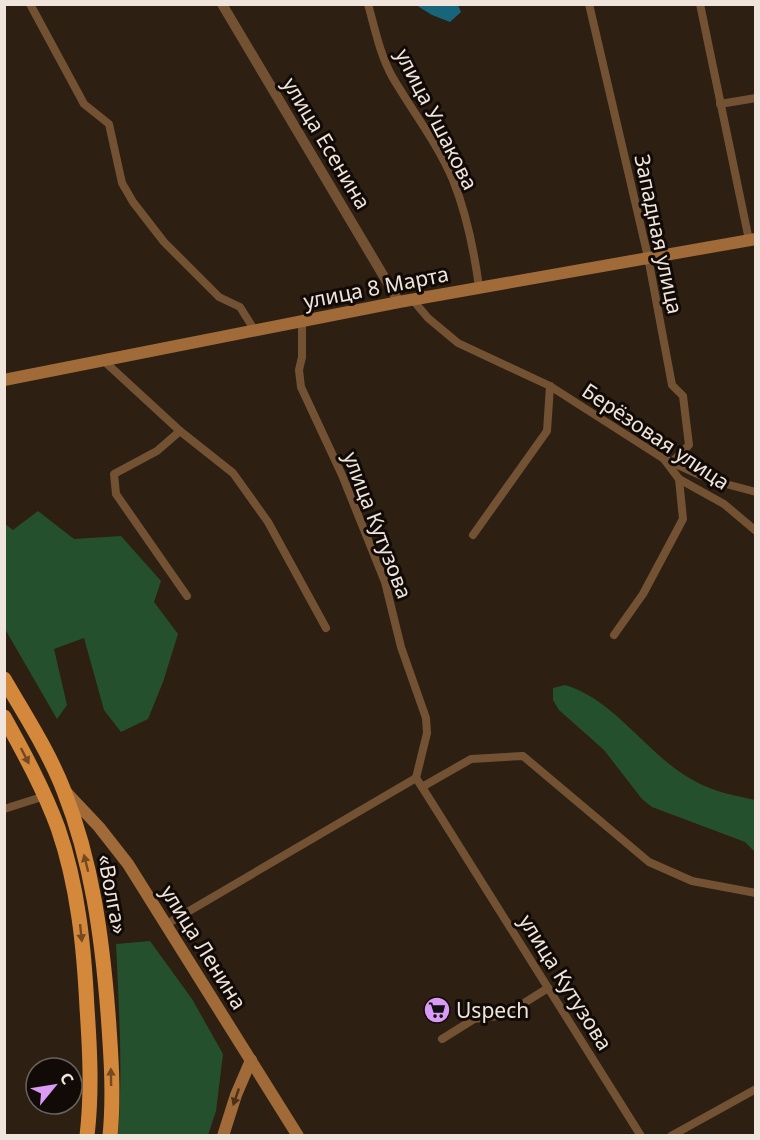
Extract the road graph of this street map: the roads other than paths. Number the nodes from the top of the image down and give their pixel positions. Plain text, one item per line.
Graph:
1 (30, 4) edge
2 (222, 4) edge
3 (368, 4) edge
4 (589, 4) edge
5 (700, 4) edge
6 (756, 98) edge
7 (720, 104) junction
8 (752, 240) edge
9 (648, 257) junction
10 (479, 287) junction
11 (412, 299) junction
12 (399, 302) junction
13 (302, 322) junction
14 (255, 331) junction
15 (104, 361) junction
16 (4, 380) edge
17 (550, 386) junction
18 (180, 431) junction
19 (668, 460) junction
20 (679, 479) junction
21 (756, 492) edge
22 (756, 531) edge
23 (473, 535) dead end
24 (187, 596) dead end
25 (327, 628) dead end
26 (614, 635) dead end
27 (4, 679) edge
28 (4, 717) edge
29 (416, 778) junction
30 (422, 788) junction
31 (63, 790) junction
32 (45, 796) junction
33 (4, 809) edge
34 (756, 893) edge
35 (167, 924) junction
36 (548, 988) junction
37 (442, 1039) dead end
38 (251, 1060) junction
39 (756, 1089) edge
40 (225, 1134) edge
41 (87, 1136) edge
42 (110, 1136) edge
43 (298, 1136) edge
44 (641, 1136) edge
45 (671, 1136) edge

1 - 14 street
2 - 12 street, улица Есенина
3 - 10 street, улица Ушакова
4 - 9 street, Западная улица
5 - 7 street
6 - 7 street
7 - 8 street
8 - 9 main road, улица 8 Марта
9 - 10 main road, улица 8 Марта
9 - 19 street, Западная улица
10 - 11 main road, улица 8 Марта
11 - 12 main road, улица 8 Марта
11 - 17 street, Берёзовая улица
12 - 13 main road, улица 8 Марта
13 - 14 main road, улица 8 Марта
13 - 29 street, улица Кутузова
14 - 15 main road, улица 8 Марта
15 - 16 main road, улица 8 Марта
15 - 18 street
17 - 19 street, Берёзовая улица
17 - 23 street
18 - 24 street
18 - 25 street
19 - 20 street, Берёзовая улица
19 - 21 street
20 - 22 street, Берёзовая улица
20 - 26 street
27 - 31 highway, «Волга»
28 -> 32 highway, «Волга»
29 - 30 street, улица Кутузова
29 - 35 street
30 - 34 street
30 - 36 street, улица Кутузова
31 - 35 main road, улица Ленина
42 -> 31 highway, «Волга»
32 - 33 street
32 -> 41 highway, «Волга»
35 - 38 main road, улица Ленина
36 - 37 street
36 - 44 street, улица Кутузова
38 -> 40 main road
38 - 43 main road, улица Ленина
39 - 45 street

